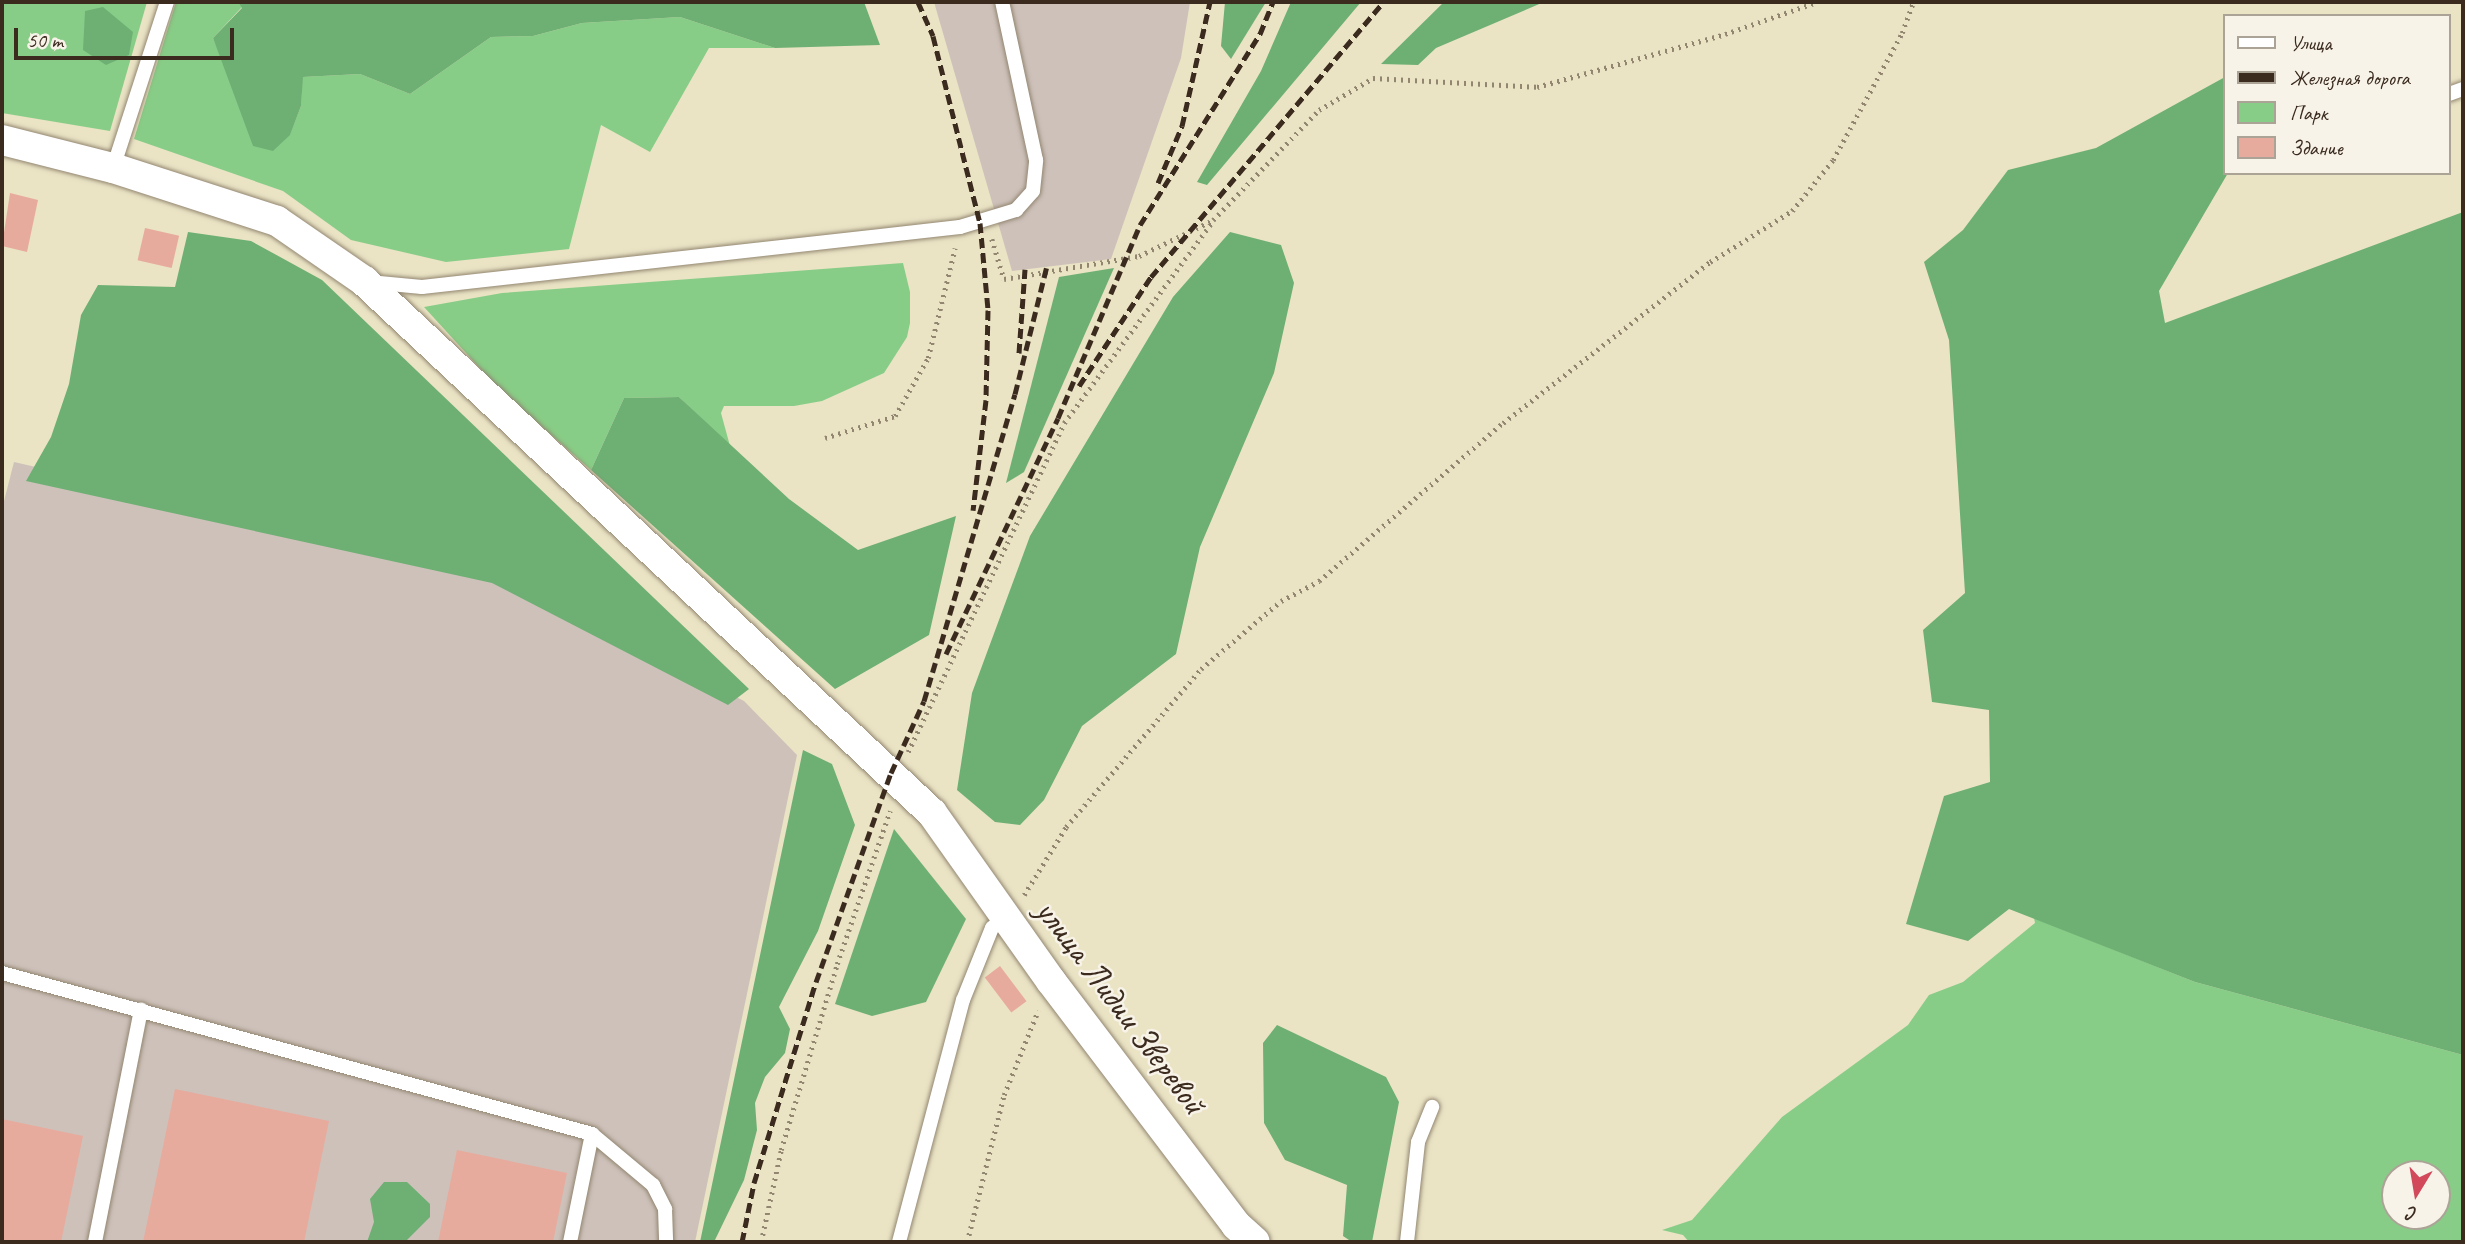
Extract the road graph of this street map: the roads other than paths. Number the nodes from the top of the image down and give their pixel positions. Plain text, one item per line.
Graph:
1 (167, 2) edge
2 (1002, 2) edge
3 (2, 140) edge
4 (113, 168) junction
5 (364, 281) junction
6 (1005, 916) junction
7 (2, 973) edge
8 (141, 1010) junction
9 (1432, 1107) dead end
10 (592, 1134) junction
11 (95, 1242) edge
12 (570, 1242) edge
13 (666, 1242) edge
14 (899, 1242) edge
15 (1255, 1242) edge
16 (1407, 1242) edge

1 - 4 lane
2 - 5 lane
3 - 4 street, улица Лидии Зверевой
4 - 5 street, улица Лидии Зверевой
5 - 6 street, улица Лидии Зверевой
6 - 14 lane
6 - 15 street, улица Лидии Зверевой
7 - 8 lane
8 - 10 lane
8 - 11 lane
9 - 16 lane
10 - 12 lane
10 - 13 lane

